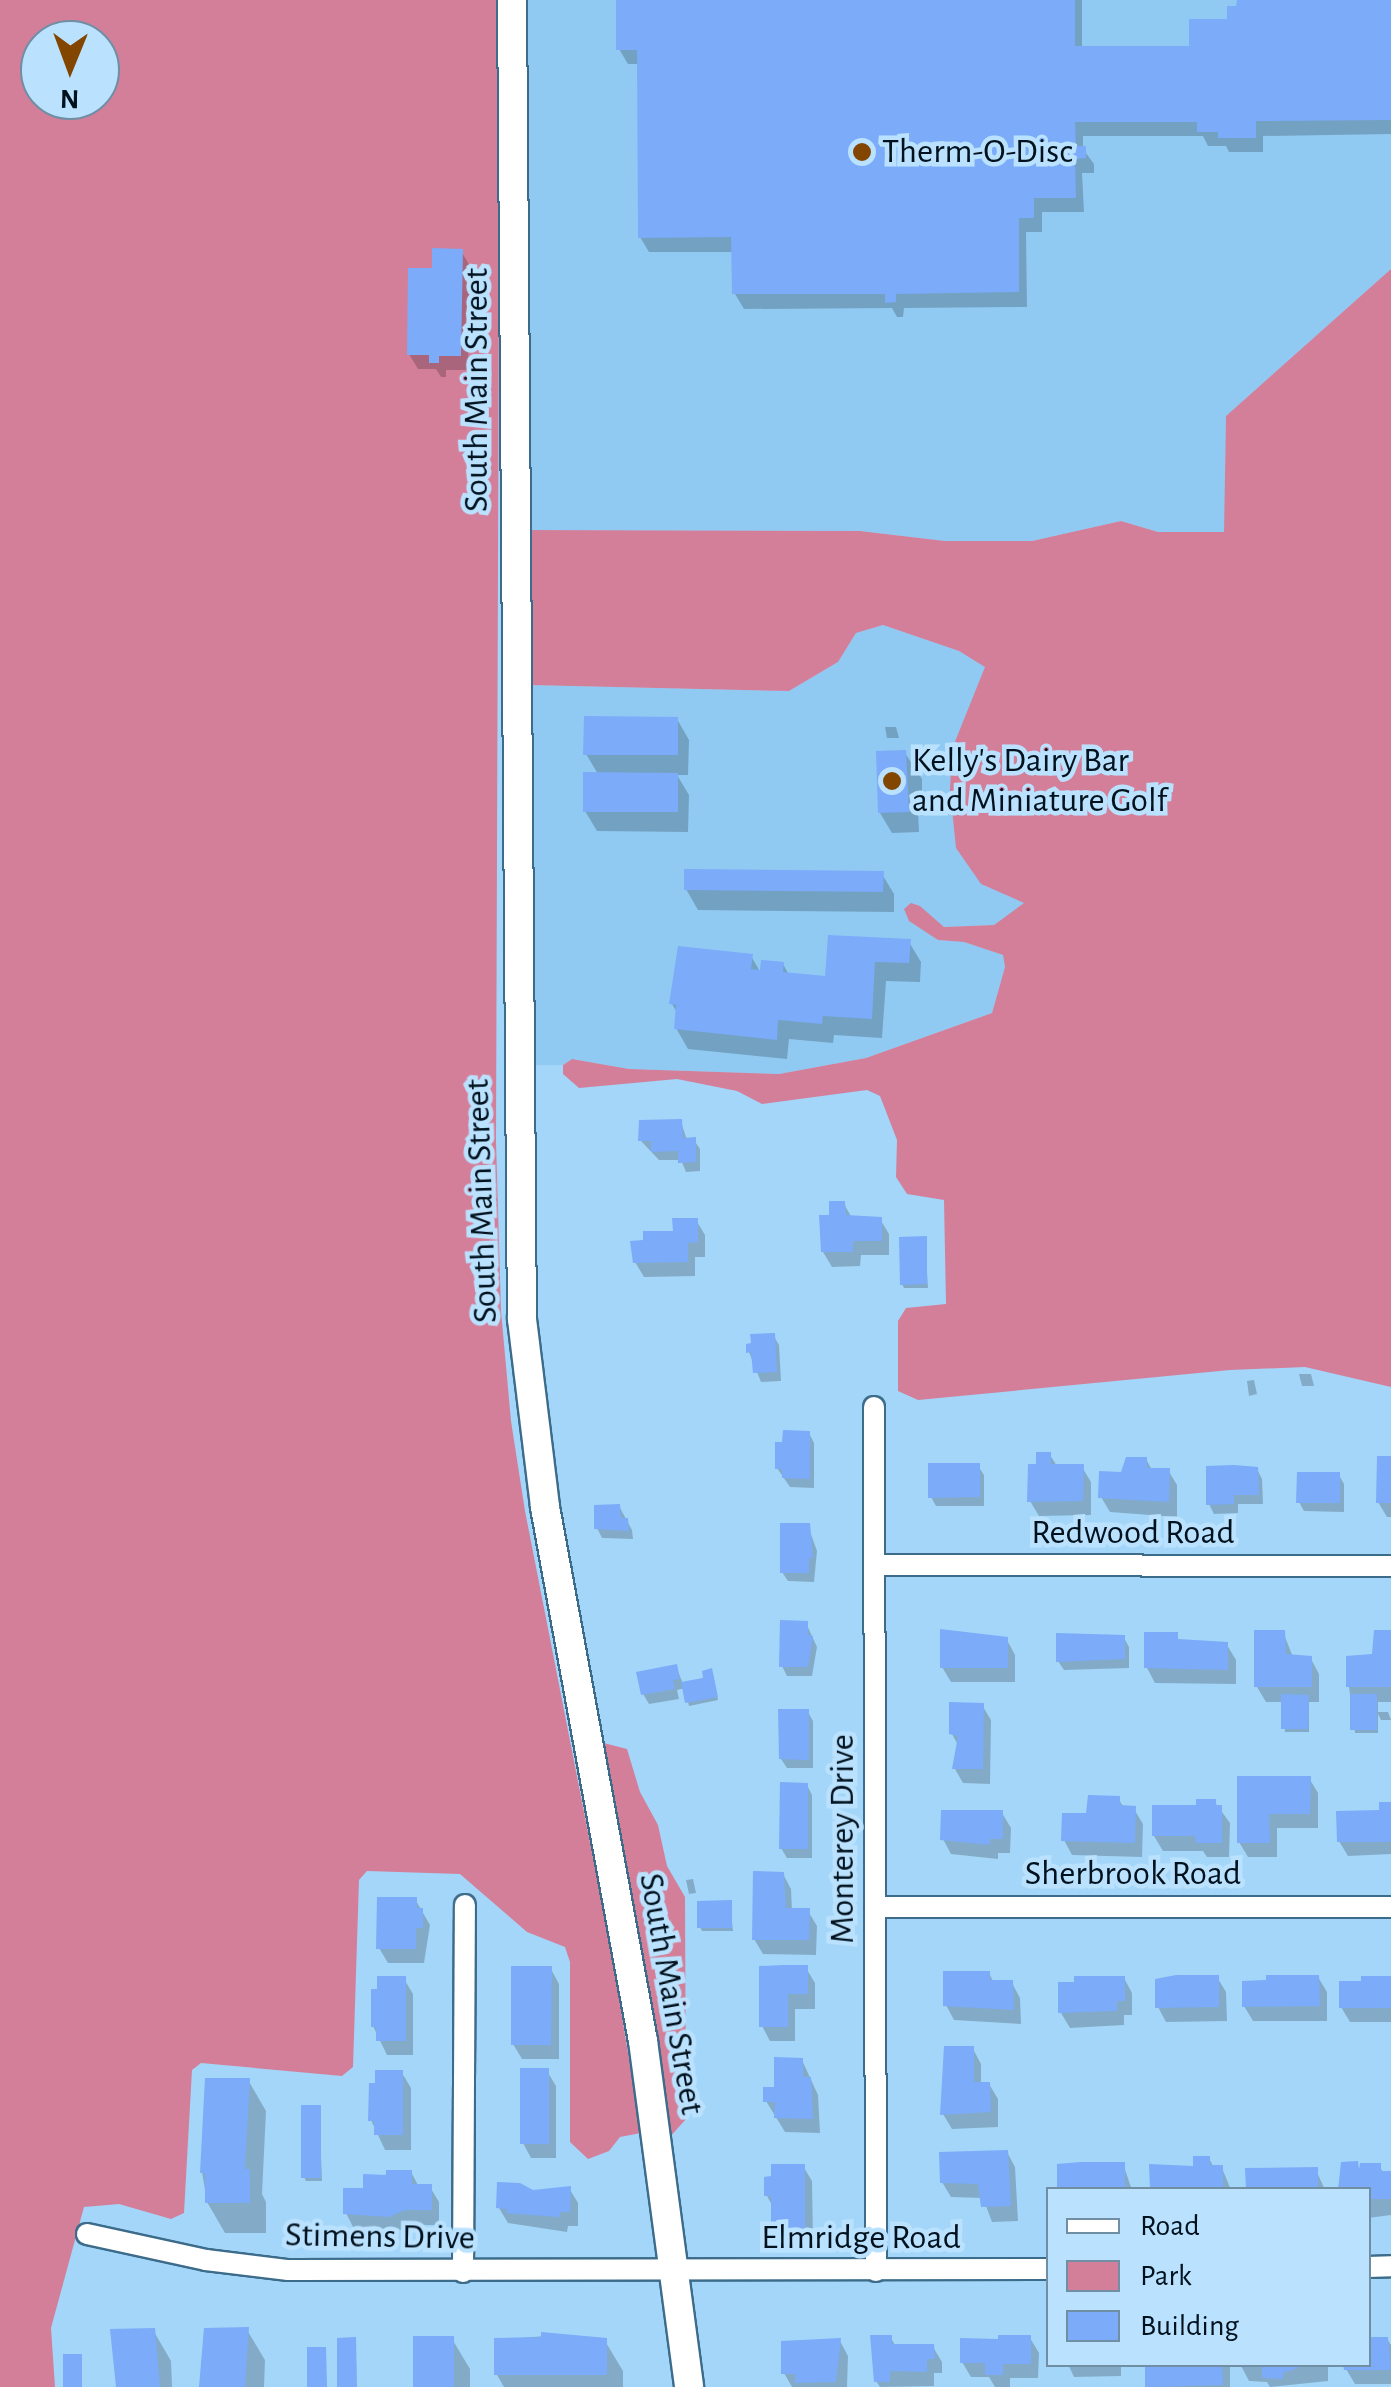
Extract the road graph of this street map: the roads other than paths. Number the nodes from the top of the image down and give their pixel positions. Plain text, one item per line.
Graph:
1 (512, 0) edge
2 (874, 1407) dead end
3 (876, 1564) junction
4 (1391, 1566) edge
5 (464, 1905) dead end
6 (876, 1907) junction
7 (1391, 1907) edge
8 (87, 2234) dead end
9 (1046, 2270) edge
10 (675, 2271) junction
11 (876, 2271) junction
12 (463, 2272) junction
13 (689, 2387) edge

1 - 10 street, South Main Street
2 - 3 street, Monterey Drive
3 - 4 street, Redwood Road
3 - 6 street, Monterey Drive
5 - 12 street
6 - 7 street, Sherbrook Road
6 - 11 street, Monterey Drive
8 - 12 street, Stimens Drive
9 - 11 street, Elmridge Road
10 - 11 street, Elmridge Road
10 - 12 street, Stimens Drive
10 - 13 street, South Main Street

